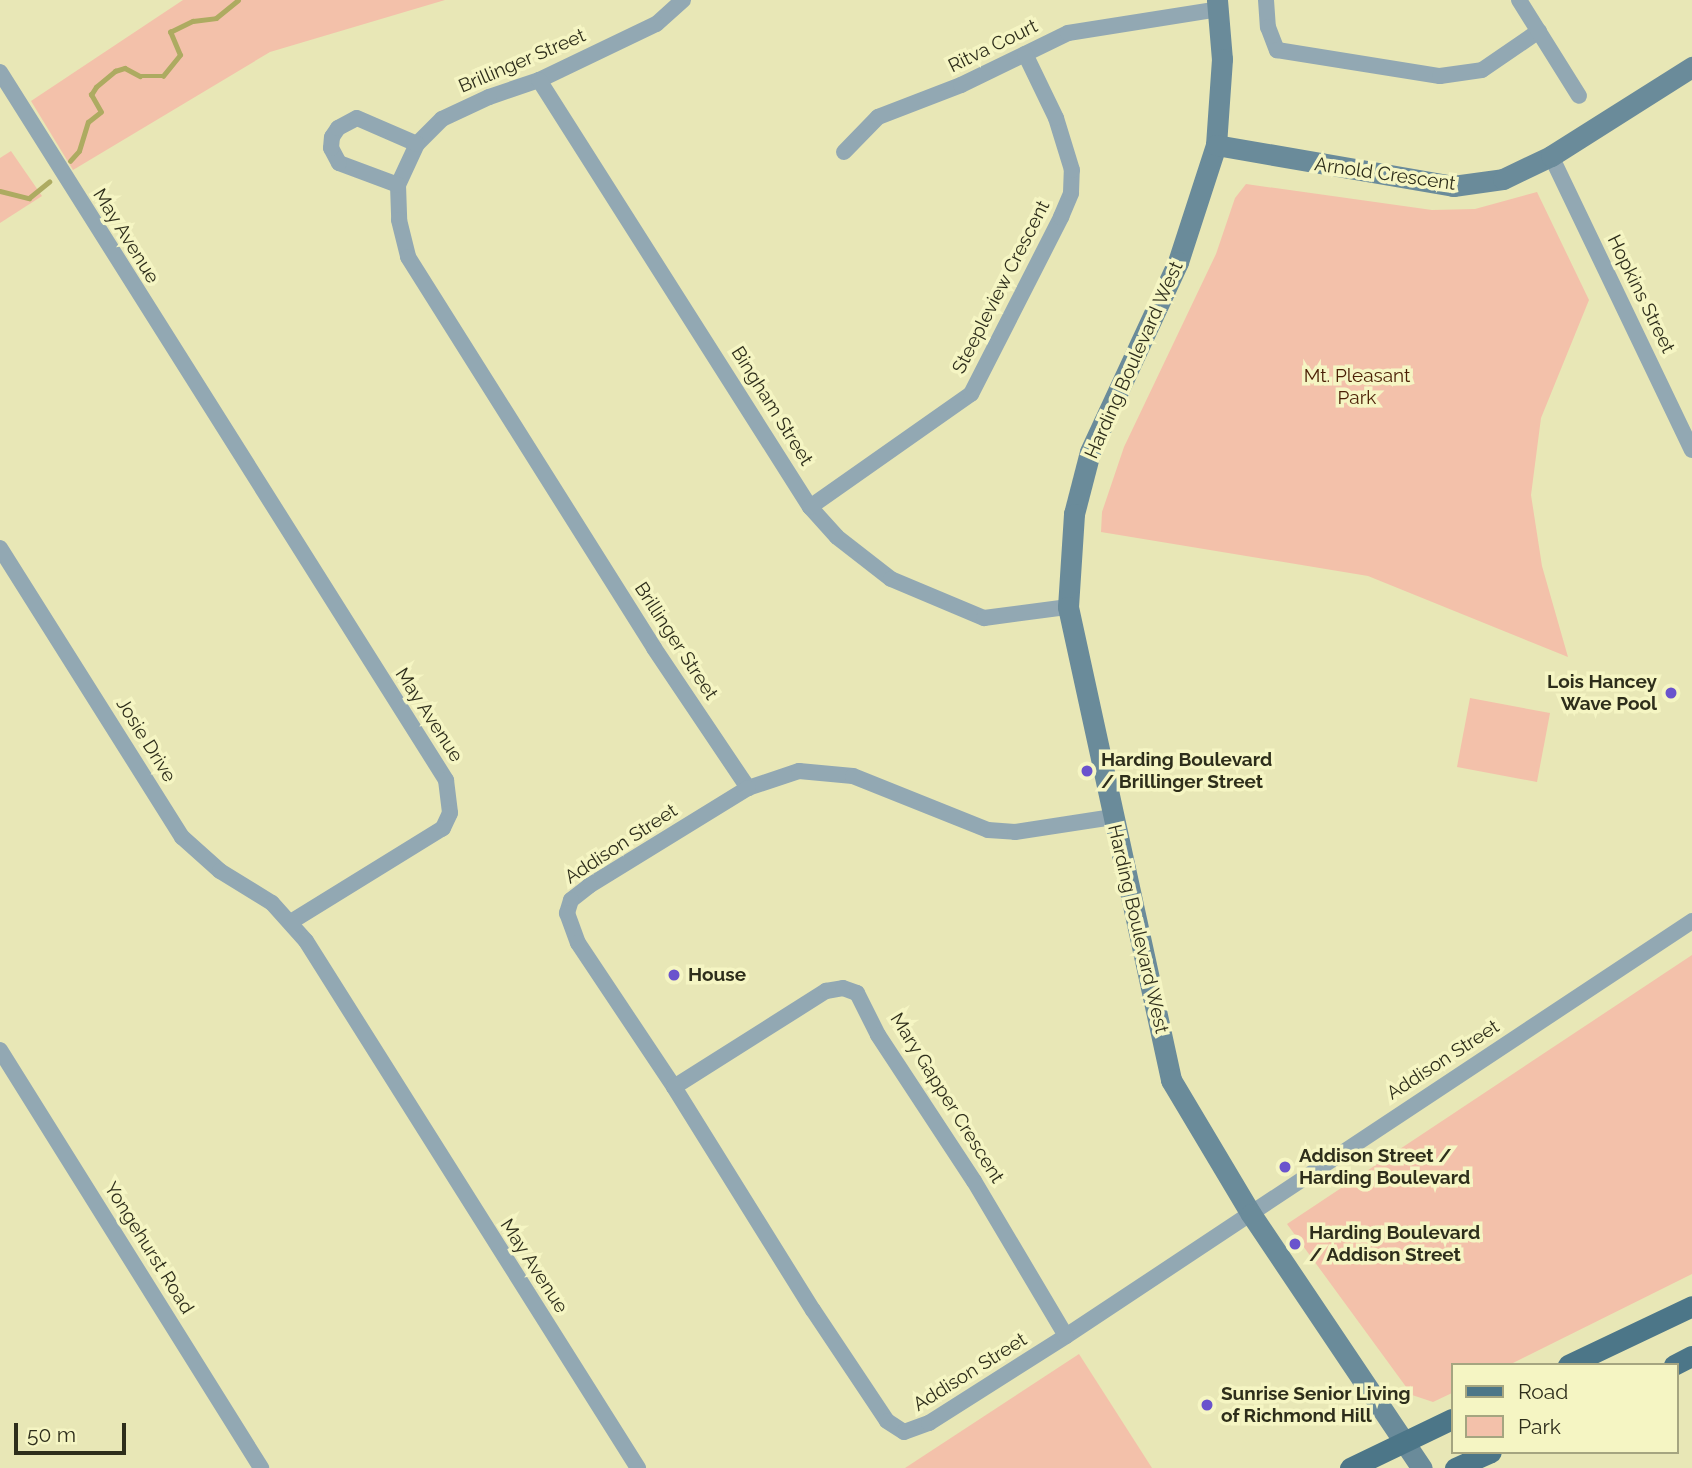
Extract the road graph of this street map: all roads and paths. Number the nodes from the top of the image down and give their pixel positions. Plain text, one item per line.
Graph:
1 (683, 0) edge
2 (1266, 0) edge
3 (1519, 0) edge
4 (1219, 5) edge
5 (1539, 31) junction
6 (1025, 54) junction
7 (1692, 67) edge
8 (0, 72) edge
9 (540, 80) junction
10 (1579, 96) dead end
11 (417, 144) junction
12 (1216, 145) junction
13 (844, 152) dead end
14 (1551, 156) junction
15 (398, 185) junction
16 (1692, 450) edge
17 (810, 507) junction
18 (0, 548) edge
19 (1068, 607) junction
20 (748, 788) junction
21 (1113, 817) junction
22 (1692, 921) edge
23 (291, 922) junction
24 (0, 1050) edge
25 (674, 1087) junction
26 (1251, 1214) junction
27 (1692, 1306) edge
28 (1066, 1336) junction
29 (1571, 1363) edge
30 (1450, 1420) edge
31 (1407, 1440) junction
32 (1486, 1454) edge
33 (261, 1468) edge
34 (638, 1468) edge
35 (1350, 1468) edge
36 (1422, 1468) edge
37 (1455, 1468) edge

1 - 9 street, Brillinger Street
2 - 5 street
3 - 5 street
4 - 6 street, Ritva Court
4 - 12 street, Harding Boulevard West
5 - 10 street
6 - 13 street, Ritva Court
6 - 17 street, Steepleview Crescent
7 - 14 street, Arnold Crescent
8 - 23 street, May Avenue
9 - 11 street, Brillinger Street
9 - 17 street, Bingham Street
11 - 15 street, Brillinger Street
11 - 15 street
12 - 14 street, Arnold Crescent
12 - 19 street, Harding Boulevard West
14 - 16 street, Hopkins Street
15 - 20 street, Brillinger Street
17 - 19 street, Bingham Street
18 - 23 street, Josie Drive
19 - 21 street, Harding Boulevard West
20 - 21 street
20 - 25 street, Addison Street
21 - 26 street, Harding Boulevard West
22 - 26 street, Addison Street
23 - 34 street, May Avenue
24 - 33 street, Yongehurst Road
25 - 28 street, Addison Street
25 - 28 street, Mary Gapper Crescent
26 - 28 street, Addison Street
26 - 31 street, Harding Boulevard West
27 - 29 main road
30 - 31 main road
31 - 35 main road
31 - 36 street, Harding Boulevard West
32 - 37 main road

